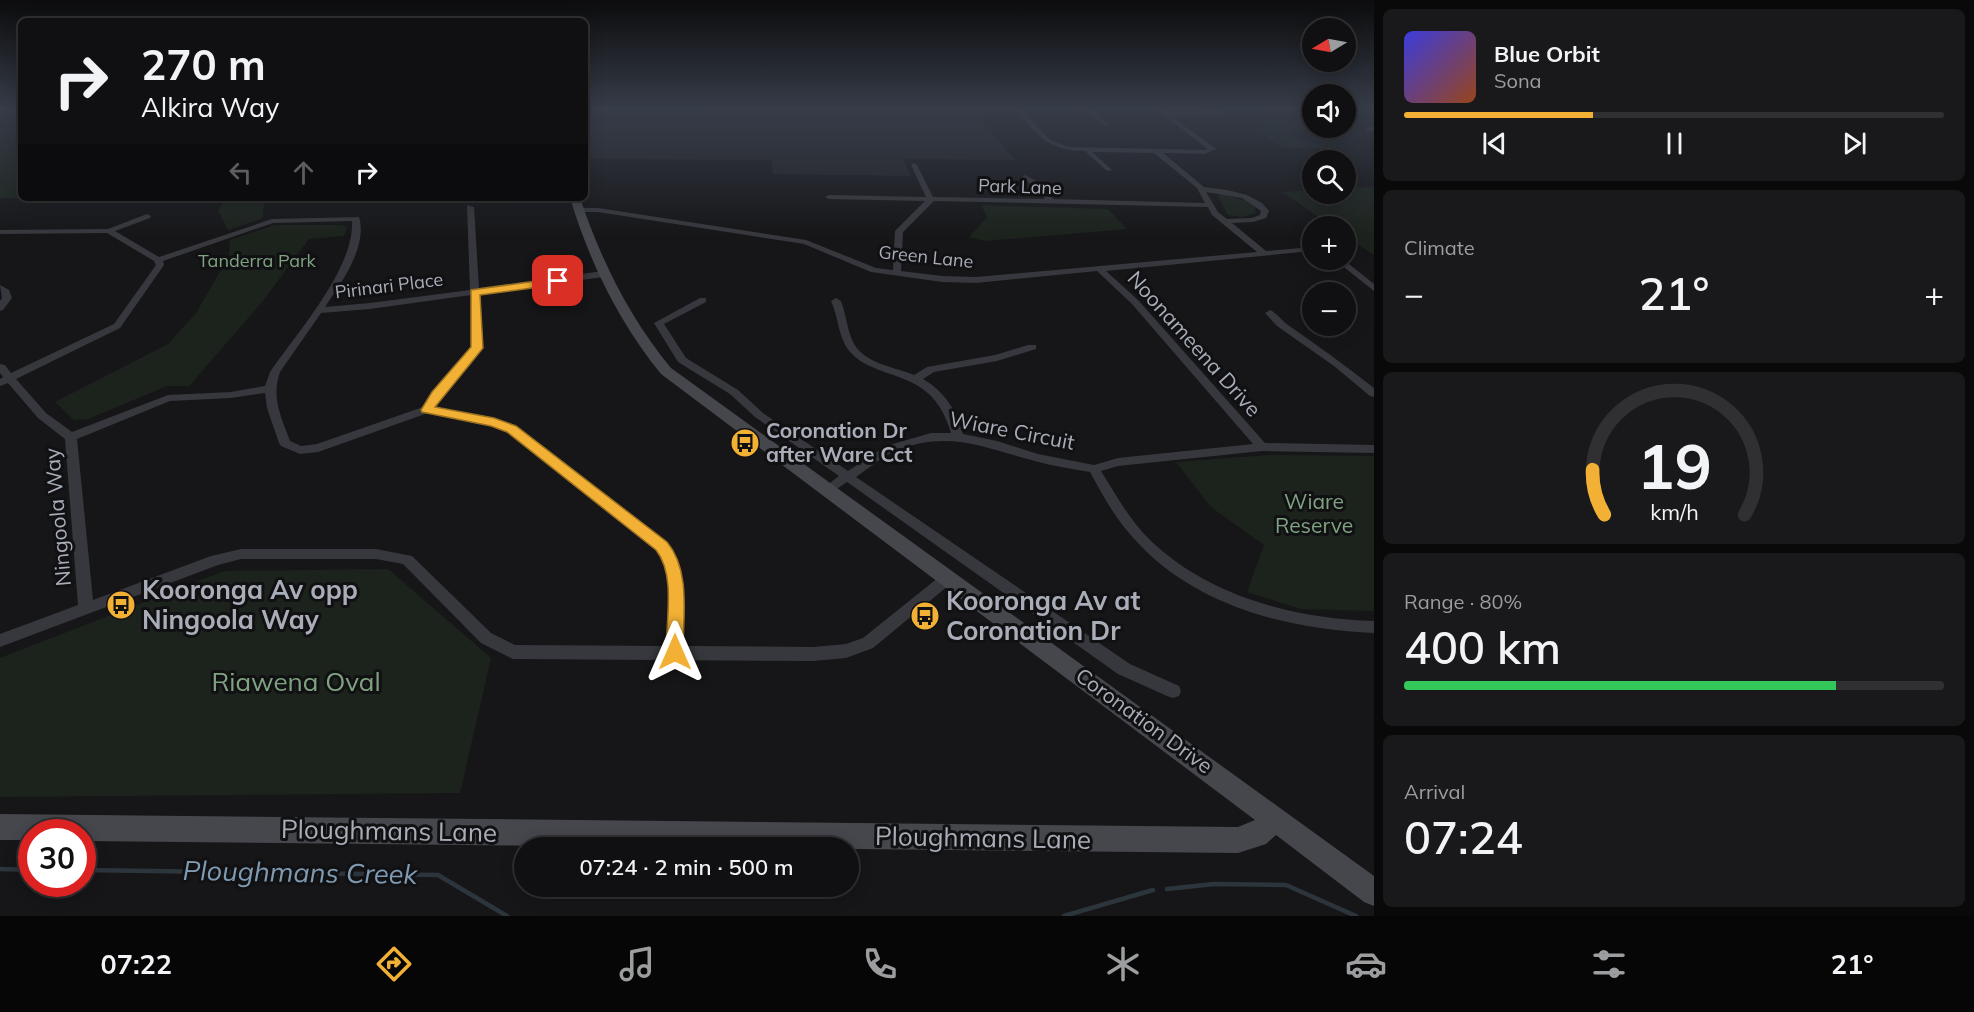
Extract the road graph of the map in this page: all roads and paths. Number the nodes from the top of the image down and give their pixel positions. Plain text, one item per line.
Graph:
1 (1084, 151) edge
2 (1088, 151) junction
3 (1156, 151) junction
4 (1170, 151) edge
5 (914, 165) dead end
6 (1109, 170) dead end
7 (1025, 177) dead end
8 (1202, 189) junction
9 (829, 196) dead end
10 (931, 200) junction
11 (1051, 202) junction
12 (577, 204) edge
13 (1209, 206) junction
14 (470, 207) dead end
15 (147, 216) dead end
16 (1226, 221) junction
17 (110, 231) junction
18 (0, 232) edge
19 (1302, 250) edge
20 (1263, 252) junction
21 (158, 260) junction
22 (1098, 268) junction
23 (1352, 270) edge
24 (897, 273) junction
25 (603, 274) junction
26 (0, 288) edge
27 (1374, 288) edge
28 (475, 292) junction
29 (703, 300) dead end
30 (836, 301) dead end
31 (0, 308) edge
32 (321, 310) junction
33 (1270, 313) dead end
34 (1032, 347) dead end
35 (1, 367) edge
36 (916, 379) junction
37 (5, 381) edge
38 (270, 389) junction
39 (1374, 394) edge
40 (427, 410) junction
41 (72, 437) junction
42 (958, 437) junction
43 (1262, 447) junction
44 (1374, 449) edge
45 (1094, 469) junction
46 (848, 476) junction
47 (828, 489) junction
48 (949, 577) junction
49 (86, 608) junction
50 (1374, 627) edge
51 (0, 641) edge
52 (675, 652) junction
53 (1173, 691) dead end
54 (1276, 818) junction
55 (0, 827) edge
56 (1374, 891) edge

1 - 2 street
2 - 3 street
2 - 6 street
3 - 4 street
3 - 8 street
5 - 10 street
7 - 11 street
8 - 13 street
8 - 16 street
9 - 10 street, Park Lane
10 - 11 street, Park Lane
10 - 24 street
11 - 13 street, Park Lane
12 - 24 street, Green Lane
12 - 25 main road, Coronation Drive
13 - 16 street
14 - 28 street
15 - 17 street
16 - 20 street
17 - 18 street
17 - 21 street
19 - 20 street, Green Lane
20 - 22 street, Green Lane
21 - 32 street
21 - 37 street
22 - 24 street, Green Lane
22 - 43 street, Noonameena Drive
23 - 27 street
25 - 28 street, Pirinari Place
25 - 47 main road, Coronation Drive
26 - 31 street
28 - 32 street, Pirinari Place
28 - 40 street
29 - 46 street
30 - 36 street
32 - 38 street
33 - 39 street
34 - 36 street
35 - 37 street, Ningoola Way
36 - 42 street
37 - 41 street, Ningoola Way
38 - 40 street
38 - 41 street
40 - 52 street
41 - 49 street, Ningoola Way
42 - 45 street, Wiare Circuit
42 - 46 street, Wiare Circuit
43 - 44 street, Wiare Circuit
43 - 45 street, Wiare Circuit
45 - 50 street, Wiare Circuit
46 - 47 street, Wiare Circuit
46 - 53 street
47 - 48 main road, Coronation Drive
48 - 52 street
48 - 54 main road, Coronation Drive
49 - 51 street
49 - 52 street
54 - 55 main road, Ploughmans Lane
54 - 56 main road, Coronation Drive

